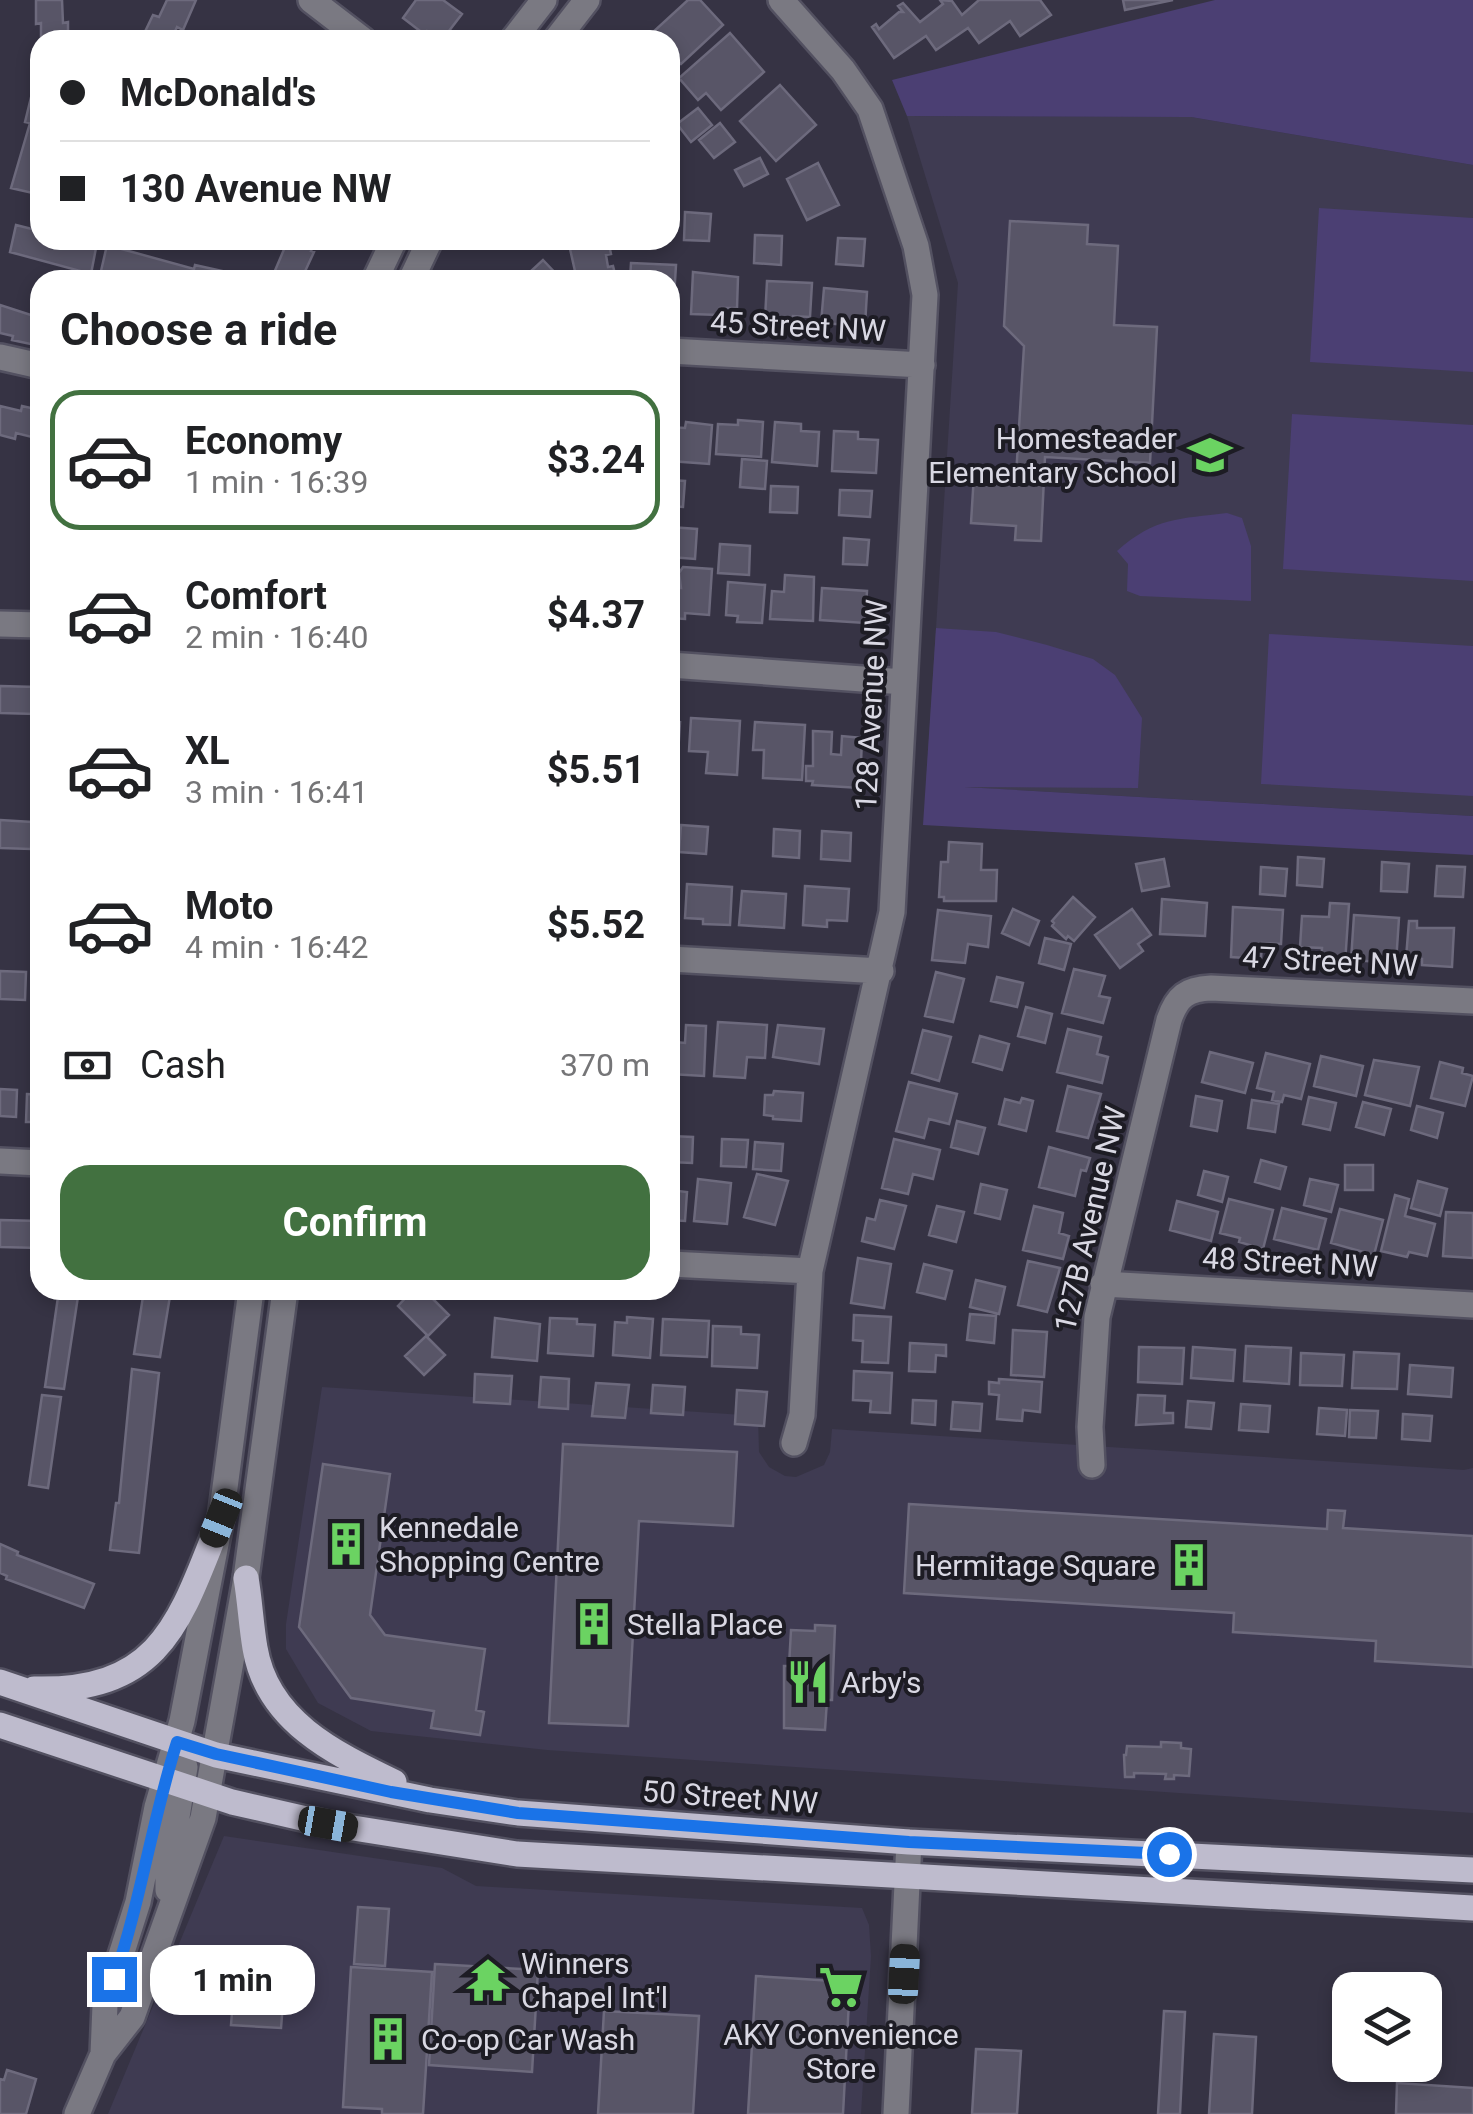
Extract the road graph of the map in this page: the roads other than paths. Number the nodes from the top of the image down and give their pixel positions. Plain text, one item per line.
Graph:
1 (311, 0) edge
2 (544, 0) edge
3 (587, 0) edge
4 (781, 0) edge
5 (350, 30) edge
6 (521, 30) edge
7 (564, 30) edge
8 (680, 352) edge
9 (0, 356) edge
10 (30, 364) edge
11 (922, 365) junction
12 (0, 624) edge
13 (30, 625) edge
14 (680, 666) edge
15 (904, 682) junction
16 (680, 960) edge
17 (881, 971) junction
18 (1184, 992) joint
19 (1473, 1001) edge
20 (0, 1162) edge
21 (30, 1163) edge
22 (680, 1264) edge
23 (810, 1271) junction
24 (1104, 1284) junction
25 (250, 1300) edge
26 (284, 1300) edge
27 (1473, 1305) edge
28 (794, 1443) dead end
29 (1092, 1465) dead end
30 (221, 1518) junction
31 (246, 1578) junction
32 (8, 1685) edge
33 (0, 1725) edge
34 (177, 1742) junction
35 (216, 1754) junction
36 (173, 1784) junction
37 (209, 1794) junction
38 (430, 1800) junction
39 (909, 1842) junction
40 (1473, 1870) edge
41 (909, 1874) junction
42 (1473, 1908) edge
43 (168, 1915) junction
44 (102, 2054) junction
45 (77, 2114) edge
46 (896, 2114) edge

1 - 5 street
2 - 6 street
3 - 7 street
4 - 11 street, 128 Avenue NW
8 - 11 street, 45 Street NW
9 - 10 street
11 - 15 street, 128 Avenue NW
12 - 13 street
14 - 15 street
15 - 17 street, 128 Avenue NW
16 - 17 street
17 - 23 street, 128 Avenue NW
18 - 19 street, 47 Street NW
18 - 24 street, 127B Avenue NW
20 - 21 street
22 - 23 street
23 - 28 street, 128 Avenue NW
24 - 27 street, 48 Street NW
24 - 29 street, 127B Avenue NW
25 - 30 street
26 - 31 street
30 - 32 main road
30 - 34 street
31 - 35 street
31 - 38 main road
32 - 34 main road, 50 Street NW
33 - 36 main road
34 - 35 main road, 50 Street NW
34 - 36 street
35 - 37 street
35 - 38 main road, 50 Street NW
36 - 37 main road
36 - 43 street
36 - 44 street
37 - 41 main road
37 - 43 street
38 - 39 main road, 50 Street NW
39 - 40 main road, 50 Street NW
39 - 41 street
41 - 42 main road
41 - 46 street
43 - 44 street
44 - 45 street

